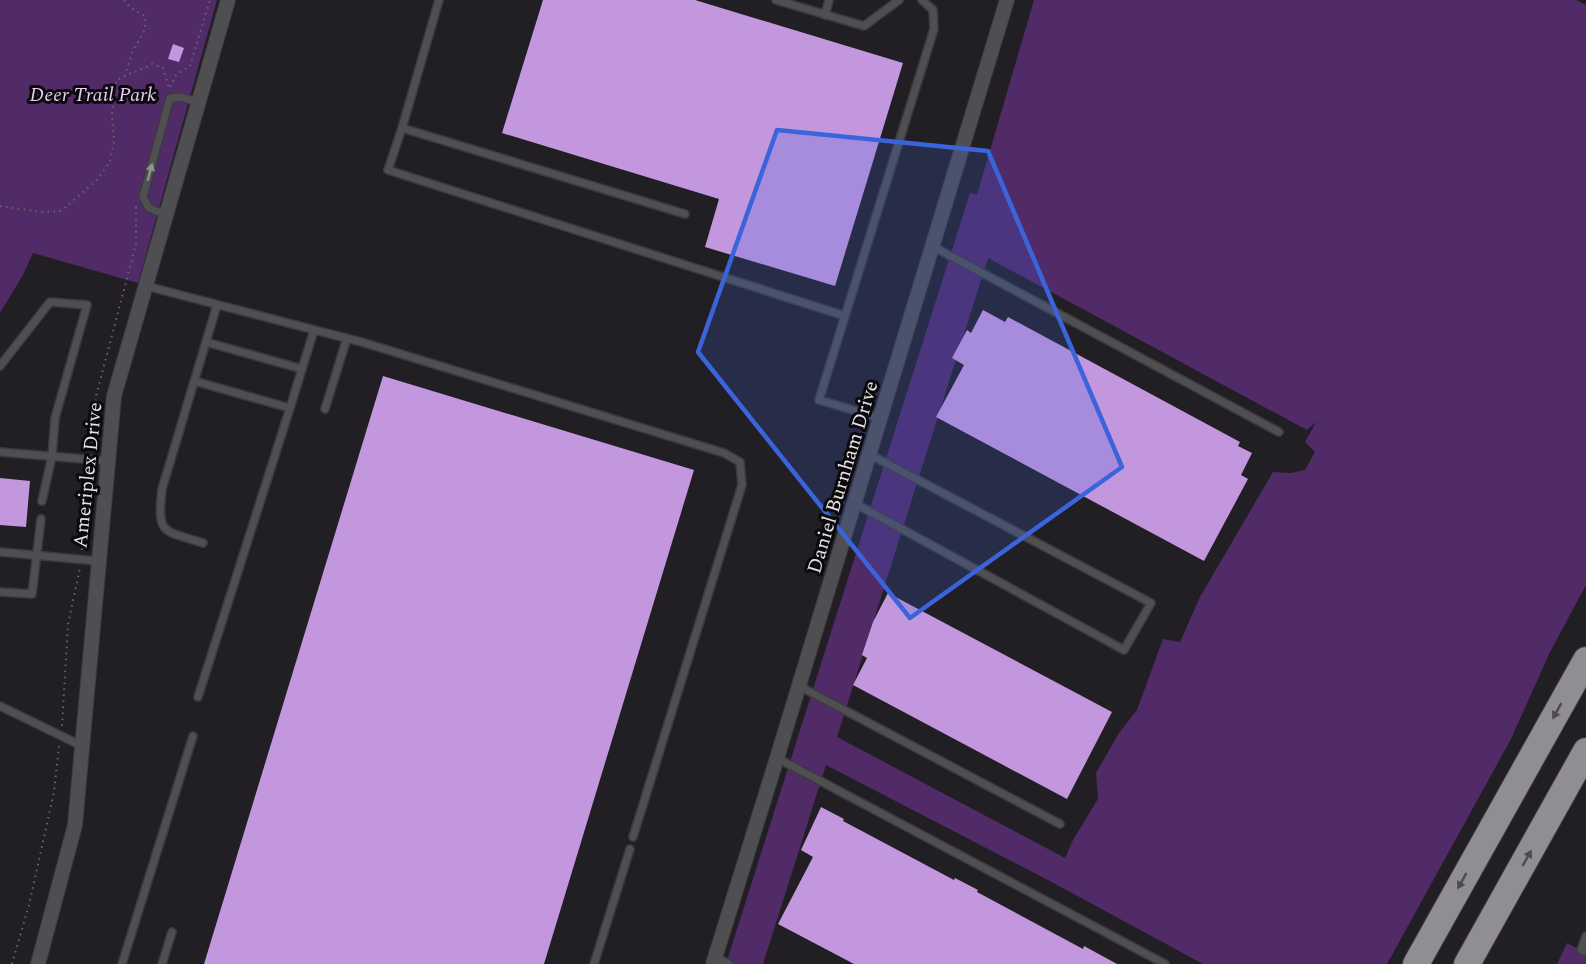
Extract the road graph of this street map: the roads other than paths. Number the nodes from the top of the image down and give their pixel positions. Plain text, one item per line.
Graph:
1 (228, 0) edge
2 (439, 0) edge
3 (776, 0) edge
4 (829, 0) edge
5 (899, 0) edge
6 (922, 0) edge
7 (1007, 0) edge
8 (825, 15) junction
9 (199, 102) junction
10 (402, 128) junction
11 (686, 214) dead end
12 (167, 215) junction
13 (932, 246) junction
14 (146, 286) junction
15 (216, 305) junction
16 (845, 316) junction
17 (314, 330) junction
18 (347, 339) junction
19 (206, 342) junction
20 (0, 366) edge
21 (302, 369) junction
22 (194, 381) junction
23 (290, 408) junction
24 (326, 409) dead end
25 (880, 418) junction
26 (1279, 432) dead end
27 (0, 452) edge
28 (869, 454) junction
29 (52, 456) junction
30 (108, 461) junction
31 (42, 501) dead end
32 (854, 504) junction
33 (41, 519) dead end
34 (203, 543) dead end
35 (0, 552) edge
36 (37, 555) junction
37 (98, 561) junction
38 (0, 592) edge
39 (1586, 660) edge
40 (799, 686) junction
41 (198, 697) dead end
42 (0, 706) edge
43 (193, 736) dead end
44 (82, 746) junction
45 (1586, 751) edge
46 (777, 758) junction
47 (1060, 824) dead end
48 (633, 837) dead end
49 (630, 849) dead end
50 (172, 932) dead end
51 (1586, 936) edge
52 (1586, 952) edge
53 (714, 960) edge
54 (38, 964) edge
55 (122, 964) edge
56 (162, 964) edge
57 (594, 964) edge
58 (729, 964) edge
59 (1165, 964) edge
60 (1416, 964) edge
61 (1467, 964) edge

1 - 9 street, Ameriplex Drive
2 - 10 lane
3 - 8 lane
4 - 8 lane
5 - 8 lane
6 - 16 lane
7 - 13 street, Daniel Burnham Drive
9 - 12 street, Ameriplex Drive
12 -> 9 lane
10 - 11 lane
10 - 16 lane
12 - 14 street, Ameriplex Drive
13 - 25 street, Daniel Burnham Drive
13 - 26 lane
14 - 15 lane
14 - 30 street, Ameriplex Drive
15 - 17 lane
15 - 19 lane
16 - 25 lane
17 - 18 lane
17 - 21 lane
18 - 24 lane
18 - 48 lane
19 - 21 lane
19 - 22 lane
20 - 29 lane
21 - 23 lane
22 - 23 lane
22 - 34 lane
23 - 41 lane
25 - 28 street, Daniel Burnham Drive
27 - 29 lane
28 - 32 street, Daniel Burnham Drive
28 - 32 lane
29 - 30 lane
29 - 31 lane
30 - 37 street, Ameriplex Drive
32 - 40 street, Daniel Burnham Drive
33 - 36 lane
35 - 36 lane
36 - 37 lane
36 - 38 lane
37 - 44 street, Ameriplex Drive
39 -> 60 highway
40 - 46 street, Daniel Burnham Drive
40 - 47 lane
42 - 44 lane
43 - 55 lane
44 - 54 street, Ameriplex Drive
61 -> 45 highway
46 - 53 street, Daniel Burnham Drive
46 - 59 lane
49 - 57 lane
50 - 56 lane
51 - 52 lane
53 - 58 lane

